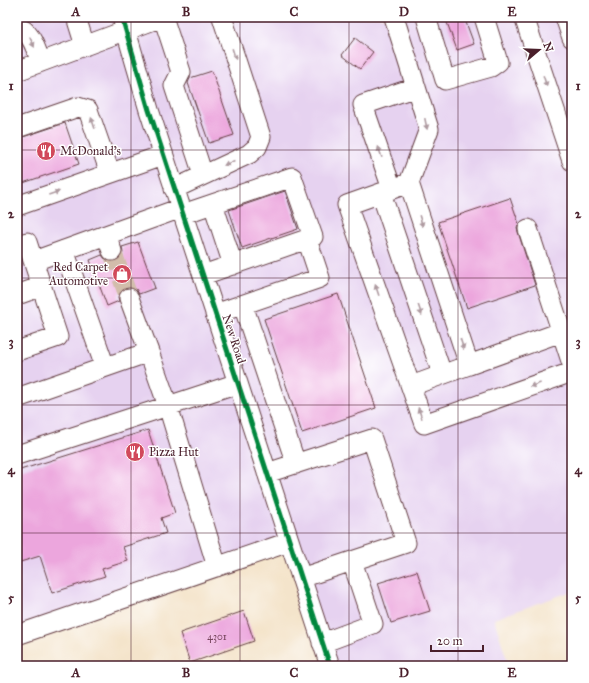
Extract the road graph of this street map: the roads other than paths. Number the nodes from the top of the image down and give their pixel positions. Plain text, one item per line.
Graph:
1 (76, 17) edge
2 (163, 17) edge
3 (222, 17) edge
4 (394, 17) edge
5 (426, 17) edge
6 (484, 17) edge
7 (524, 17) edge
8 (565, 17) edge
9 (124, 24) edge
10 (17, 27) edge
11 (572, 38) edge
12 (85, 46) junction
13 (41, 62) junction
14 (17, 70) edge
15 (416, 87) junction
16 (17, 128) edge
17 (163, 154) junction
18 (572, 161) edge
19 (110, 173) junction
20 (203, 175) junction
21 (394, 188) junction
22 (174, 189) junction
23 (221, 201) junction
24 (17, 206) edge
25 (182, 211) junction
26 (528, 229) dead end
27 (307, 239) junction
28 (17, 245) edge
29 (64, 250) junction
30 (34, 261) junction
31 (238, 263) junction
32 (202, 275) junction
33 (42, 286) junction
34 (17, 295) edge
35 (129, 298) tunnel mouth
36 (243, 305) junction
37 (215, 314) junction
38 (561, 332) junction
39 (17, 351) edge
40 (149, 352) junction
41 (572, 364) edge
42 (469, 365) junction
43 (105, 367) junction
44 (572, 372) edge
45 (442, 374) junction
46 (238, 383) junction
47 (411, 386) junction
48 (17, 398) edge
49 (168, 406) junction
50 (17, 455) edge
51 (296, 464) junction
52 (267, 473) junction
53 (289, 542) junction
54 (352, 561) junction
55 (217, 567) junction
56 (301, 578) junction
57 (17, 635) edge
58 (322, 643) junction
59 (330, 666) edge

1 - 12 street
2 - 9 street
2 - 20 street
3 -> 20 street
4 - 15 street
5 - 6 street
7 -> 18 street
8 - 11 street
9 - 12 street
9 - 17 street, New Road
10 -> 13 street
12 - 13 street
13 - 14 street
15 -> 21 street
21 -> 15 street
19 -> 16 street
17 - 19 street
17 - 22 street, New Road
24 -> 19 street
20 - 22 street
21 -> 42 street
21 -> 45 street
47 -> 21 street
22 - 25 street, New Road
23 - 25 street
23 - 27 street
23 - 31 street
23 - 31 street
25 - 29 street
25 - 32 street, New Road
26 - 38 street
27 - 31 street
27 - 36 street
28 - 30 street
29 - 30 street
29 - 43 street
30 - 33 street
31 - 32 street
32 - 37 street, New Road
33 - 34 street
33 - 39 street
35 - 40 street
36 - 37 street
36 - 51 street
37 - 46 street, New Road
38 - 41 street
38 - 42 street
40 - 43 street
40 - 49 street
42 - 45 street
43 - 48 street
44 -> 47 street
45 - 47 street
46 - 49 street
46 - 52 street, New Road
49 - 50 street
49 - 55 street
51 - 52 street
51 - 54 street
52 - 53 street, New Road
53 - 55 street
53 - 56 street, New Road
54 - 56 street
54 - 58 street
55 - 57 street
56 - 58 street, New Road
58 - 59 street, New Road

